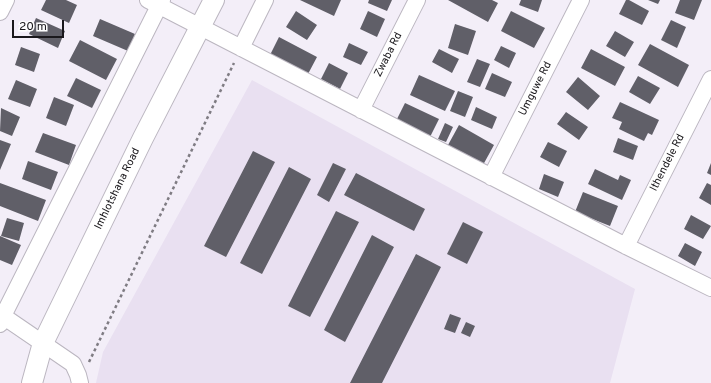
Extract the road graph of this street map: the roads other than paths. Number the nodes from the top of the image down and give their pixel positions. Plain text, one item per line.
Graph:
1 (6, 0) edge
2 (214, 0) edge
3 (265, 0) edge
4 (417, 0) edge
5 (581, 0) edge
6 (156, 2) edge
7 (0, 12) edge
8 (200, 27) junction
9 (241, 48) junction
10 (711, 79) edge
11 (361, 110) junction
12 (491, 177) junction
13 (626, 246) junction
14 (711, 288) edge
15 (1, 318) edge
16 (43, 343) junction
17 (79, 379) edge
18 (32, 383) edge

1 - 7 street
2 - 8 street, Imhlotshana Road
3 - 9 street
4 - 11 street, Zwaba Rd
5 - 12 street, Umguwe Rd
6 - 8 street
6 - 15 street
8 - 9 street
8 - 16 street, Imhlotshana Road
9 - 11 street
10 - 13 street, Ithendele Rd
11 - 12 street
12 - 13 street
13 - 14 street
15 - 16 street
16 - 17 street
16 - 18 street, Imhlotshana Road

